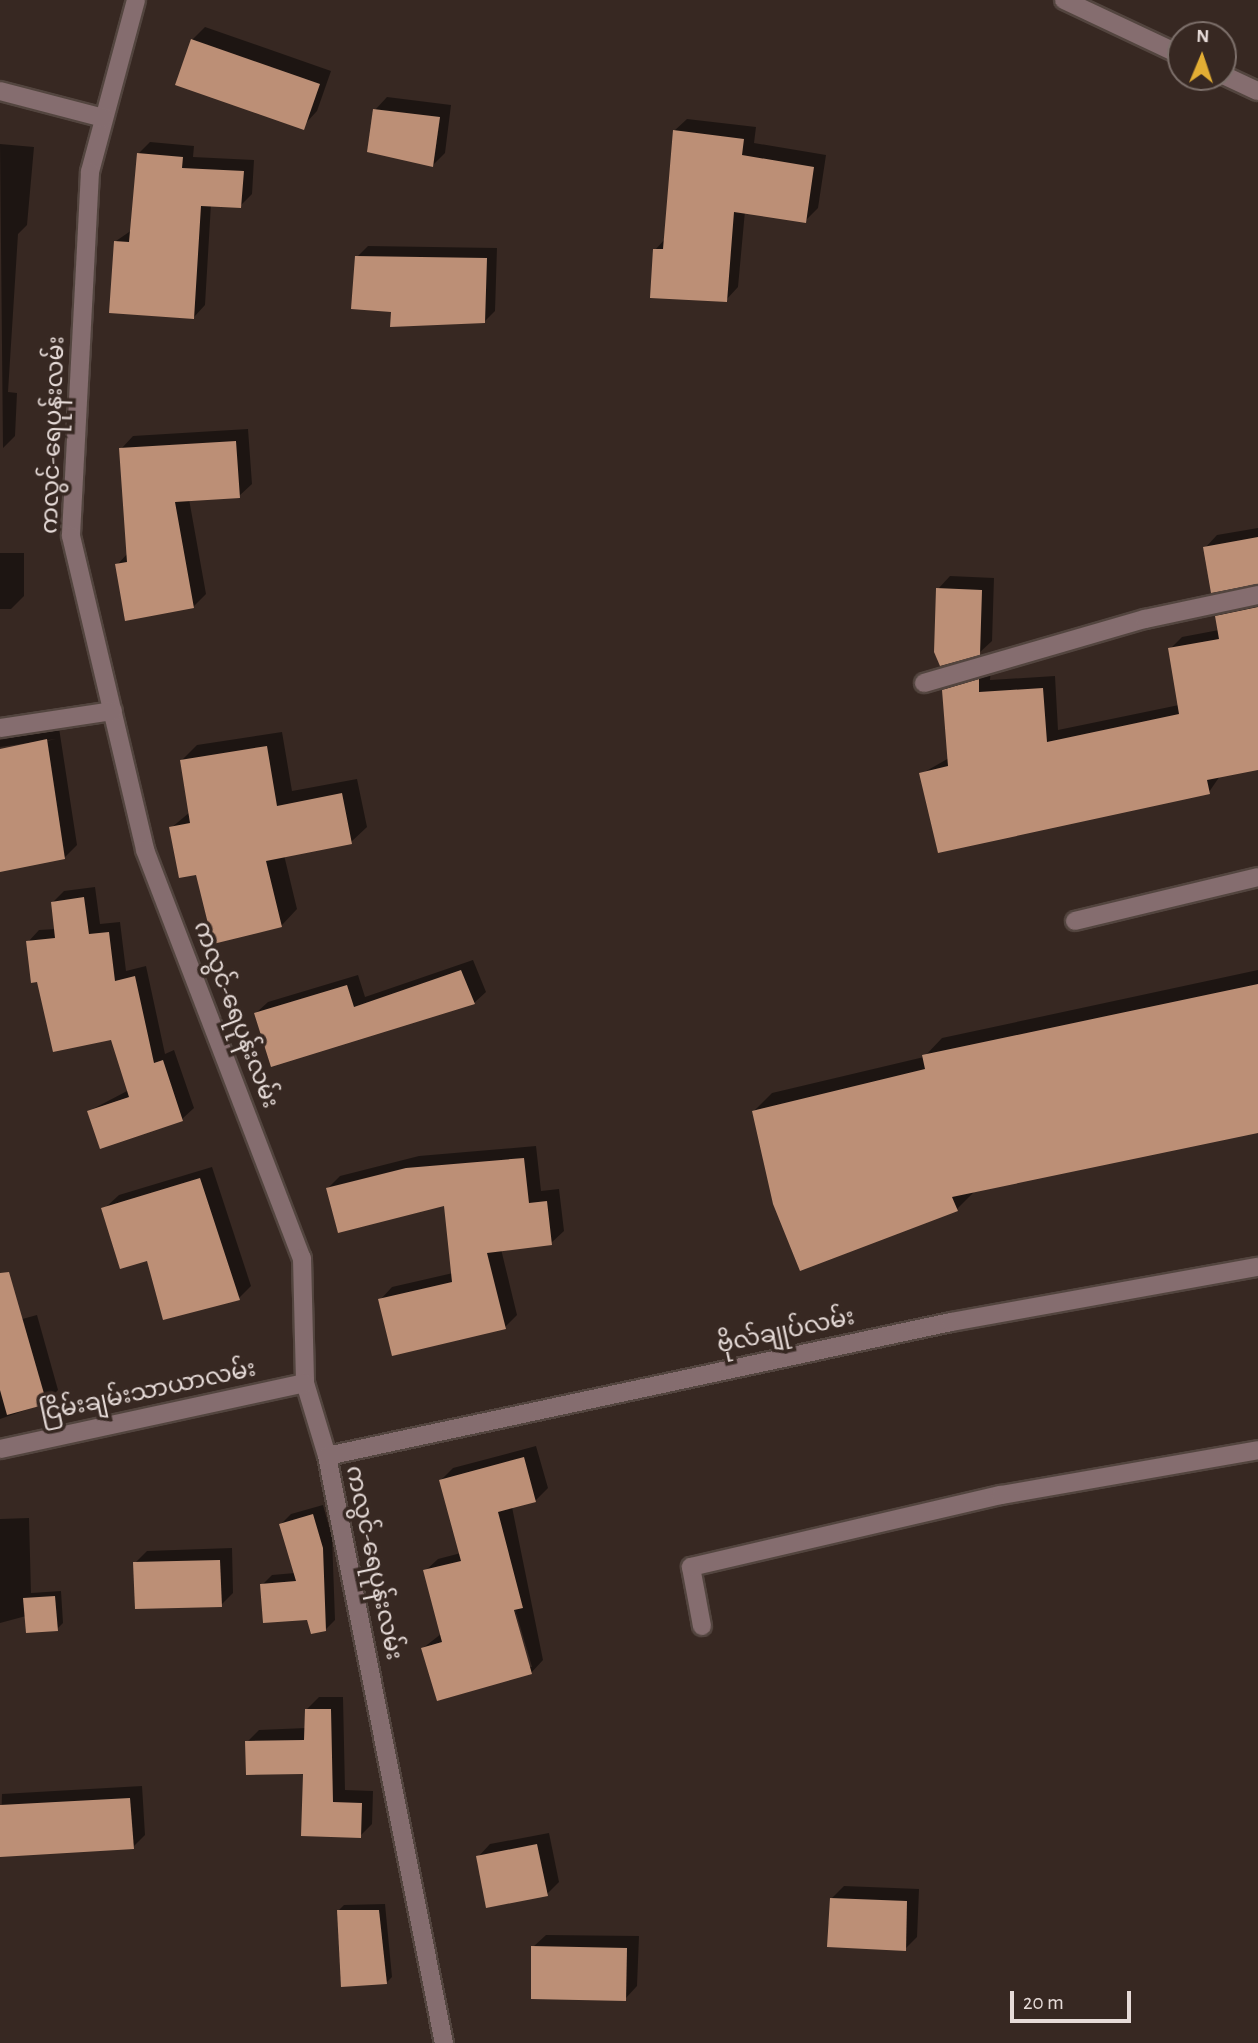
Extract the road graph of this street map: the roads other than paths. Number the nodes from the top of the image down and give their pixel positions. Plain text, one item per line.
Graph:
1 (136, 0) edge
2 (1064, 0) edge
3 (1167, 48) edge
4 (1237, 81) edge
5 (0, 91) edge
6 (1258, 91) edge
7 (104, 118) junction
8 (1258, 595) edge
9 (924, 683) dead end
10 (113, 711) junction
11 (0, 728) edge
12 (1258, 877) edge
13 (1075, 921) dead end
14 (1258, 1267) edge
15 (305, 1383) junction
16 (0, 1449) edge
17 (1258, 1450) edge
18 (327, 1456) junction
19 (702, 1626) dead end
20 (444, 2043) edge

1 - 7 street, ကလွင်-ရေပုန်းလမ်း
2 - 3 street
4 - 6 street
5 - 7 street
7 - 10 street, ကလွင်-ရေပုန်းလမ်း
8 - 9 street
10 - 11 street
10 - 15 street, ကလွင်-ရေပုန်းလမ်း
12 - 13 street
14 - 18 street, ဗိုလ်ချုပ်လမ်း
15 - 16 street, ငြိမ်းချမ်းသာယာလမ်း
15 - 18 street, ကလွင်-ရေပုန်းလမ်း
17 - 19 street
18 - 20 street, ကလွင်-ရေပုန်းလမ်း

